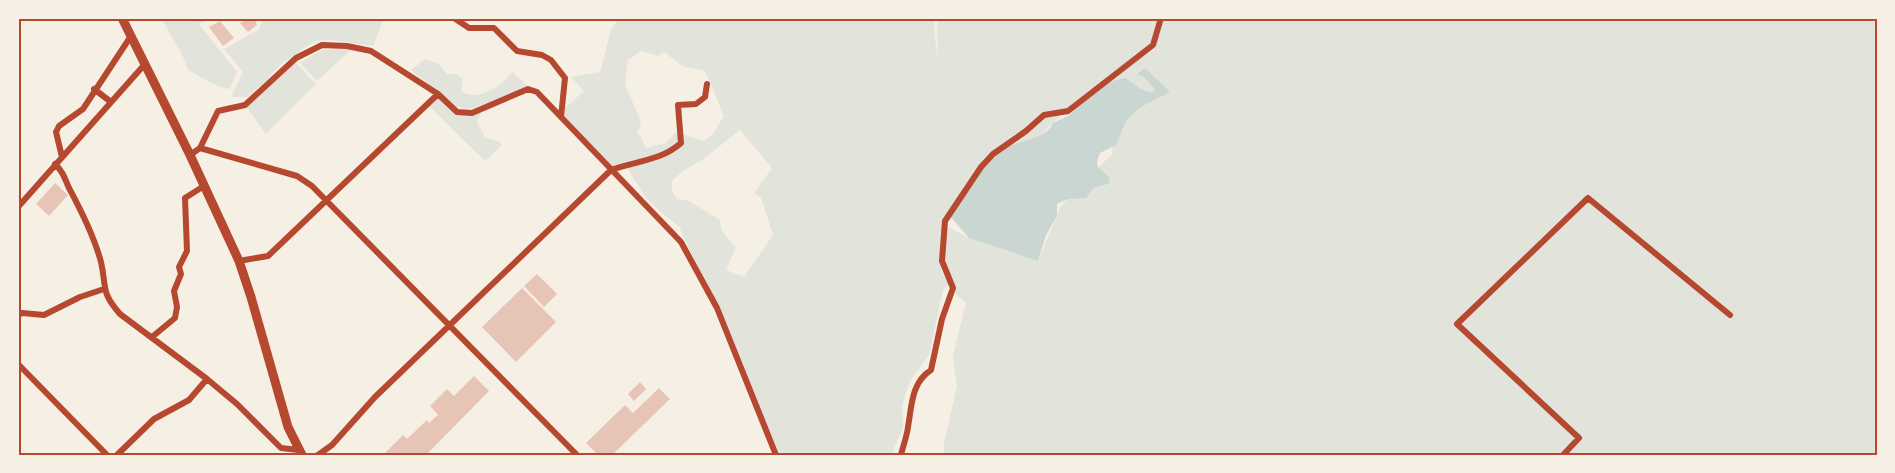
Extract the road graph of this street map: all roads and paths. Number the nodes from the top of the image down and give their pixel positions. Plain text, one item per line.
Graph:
1 (122, 18) edge
2 (454, 18) edge
3 (1161, 18) edge
4 (131, 36) junction
5 (145, 64) junction
6 (707, 84) dead end
7 (94, 89) junction
8 (438, 94) junction
9 (111, 102) junction
10 (561, 117) junction
11 (200, 148) junction
12 (190, 155) junction
13 (62, 157) junction
14 (55, 164) junction
15 (610, 170) junction
16 (204, 186) junction
17 (327, 202) junction
18 (18, 207) edge
19 (239, 261) junction
20 (104, 289) junction
21 (18, 315) edge
22 (1730, 315) dead end
23 (449, 324) junction
24 (152, 338) junction
25 (18, 364) edge
26 (207, 379) junction
27 (301, 452) edge
28 (107, 455) edge
29 (117, 455) edge
30 (318, 455) edge
31 (577, 455) edge
32 (777, 455) edge
33 (901, 455) edge
34 (1563, 455) edge

1 - 4 main road
2 - 10 street
3 - 33 street
4 - 5 main road
4 - 7 street
5 - 9 street
5 - 12 main road
6 - 15 street
7 - 9 street
7 - 13 street
8 - 10 street
8 - 11 street
8 - 17 street
9 - 13 street
10 - 15 street
11 - 12 street
11 - 17 street
12 - 16 main road
13 - 14 street
14 - 18 street
14 - 20 street
15 - 23 street
15 - 32 street
16 - 19 main road
16 - 24 street
17 - 19 street
17 - 23 street
19 - 27 main road
20 - 21 street
20 - 24 street
22 - 34 street
23 - 30 street
23 - 31 street
24 - 26 street
25 - 28 street
26 - 27 street
26 - 29 street

